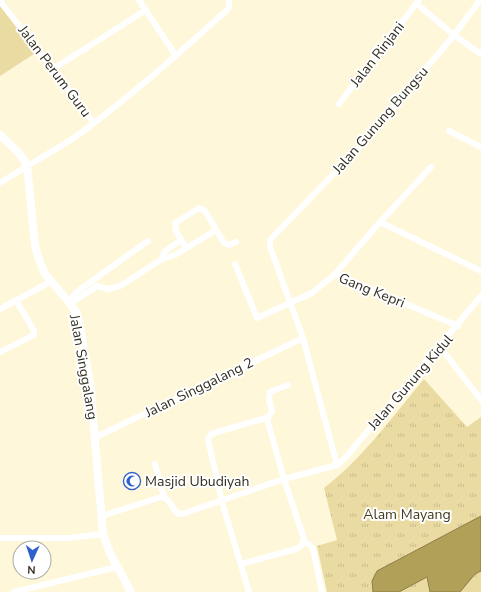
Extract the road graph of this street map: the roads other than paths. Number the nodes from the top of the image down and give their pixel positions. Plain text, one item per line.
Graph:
1 (139, 0) edge
2 (229, 0) edge
3 (480, 0) edge
4 (0, 1) edge
5 (418, 2) edge
6 (146, 10) junction
7 (454, 35) junction
8 (481, 54) edge
9 (176, 56) junction
10 (54, 69) junction
11 (338, 104) dead end
12 (94, 123) junction
13 (449, 131) dead end
14 (1, 137) edge
15 (481, 146) edge
16 (27, 165) junction
17 (431, 167) dead end
18 (0, 183) edge
19 (380, 222) junction
20 (216, 230) junction
21 (181, 240) junction
22 (148, 241) dead end
23 (236, 242) dead end
24 (186, 248) junction
25 (162, 259) junction
26 (235, 264) dead end
27 (481, 271) edge
28 (335, 274) junction
29 (50, 282) junction
30 (481, 296) edge
31 (16, 300) junction
32 (69, 302) junction
33 (291, 304) junction
34 (0, 309) edge
35 (458, 326) junction
36 (303, 338) junction
37 (440, 347) junction
38 (0, 352) edge
39 (288, 385) dead end
40 (481, 400) edge
41 (267, 419) junction
42 (96, 437) junction
43 (155, 464) dead end
44 (337, 465) junction
45 (284, 479) junction
46 (164, 497) junction
47 (222, 502) junction
48 (102, 516) junction
49 (104, 534) junction
50 (0, 538) edge
51 (303, 542) junction
52 (241, 564) junction
53 (117, 566) junction
54 (14, 592) edge
55 (131, 592) edge
56 (249, 592) edge
57 (322, 592) edge

1 - 6 street
2 - 9 street
3 - 7 street, Jalan Gunung Bungsu
4 - 10 street, Jalan Perum Guru
5 - 7 street, Jalan Rinjani
5 - 11 street, Jalan Rinjani
6 - 9 street
6 - 10 street
7 - 8 street, Jalan Rinjani
7 - 33 street, Jalan Gunung Bungsu
9 - 12 street
10 - 12 street, Jalan Perum Guru
12 - 16 street
13 - 15 street
14 - 16 main road
16 - 18 street
16 - 29 main road, Jalan Singgalang
17 - 19 street
19 - 27 street
19 - 28 street
20 - 21 street
20 - 23 street
20 - 24 street
21 - 24 street
21 - 25 street
22 - 32 street
24 - 25 street
25 - 32 street
26 - 33 street, Gang Kepri
28 - 33 street, Gang Kepri
28 - 35 street, Gang Kepri
29 - 31 street
29 - 32 main road, Jalan Singgalang
30 - 35 street, Jalan Gunung Kidul
31 - 34 street
31 - 38 street
32 - 42 main road, Jalan Singgalang
33 - 36 street
35 - 37 street, Jalan Gunung Kidul
36 - 42 street, Jalan Singgalang 2
36 - 44 street
37 - 40 street
37 - 44 street, Jalan Gunung Kidul
39 - 41 street
41 - 45 street
41 - 47 street
42 - 48 main road, Jalan Singgalang
43 - 46 street
44 - 45 street
45 - 47 street
45 - 51 street
46 - 47 street
46 - 48 street
47 - 52 street
48 - 49 main road, Jalan Singgalang
49 - 50 street
49 - 53 main road, Jalan Singgalang
51 - 52 street
51 - 57 street
52 - 56 street
53 - 54 street
53 - 55 main road, Jalan Singgalang

